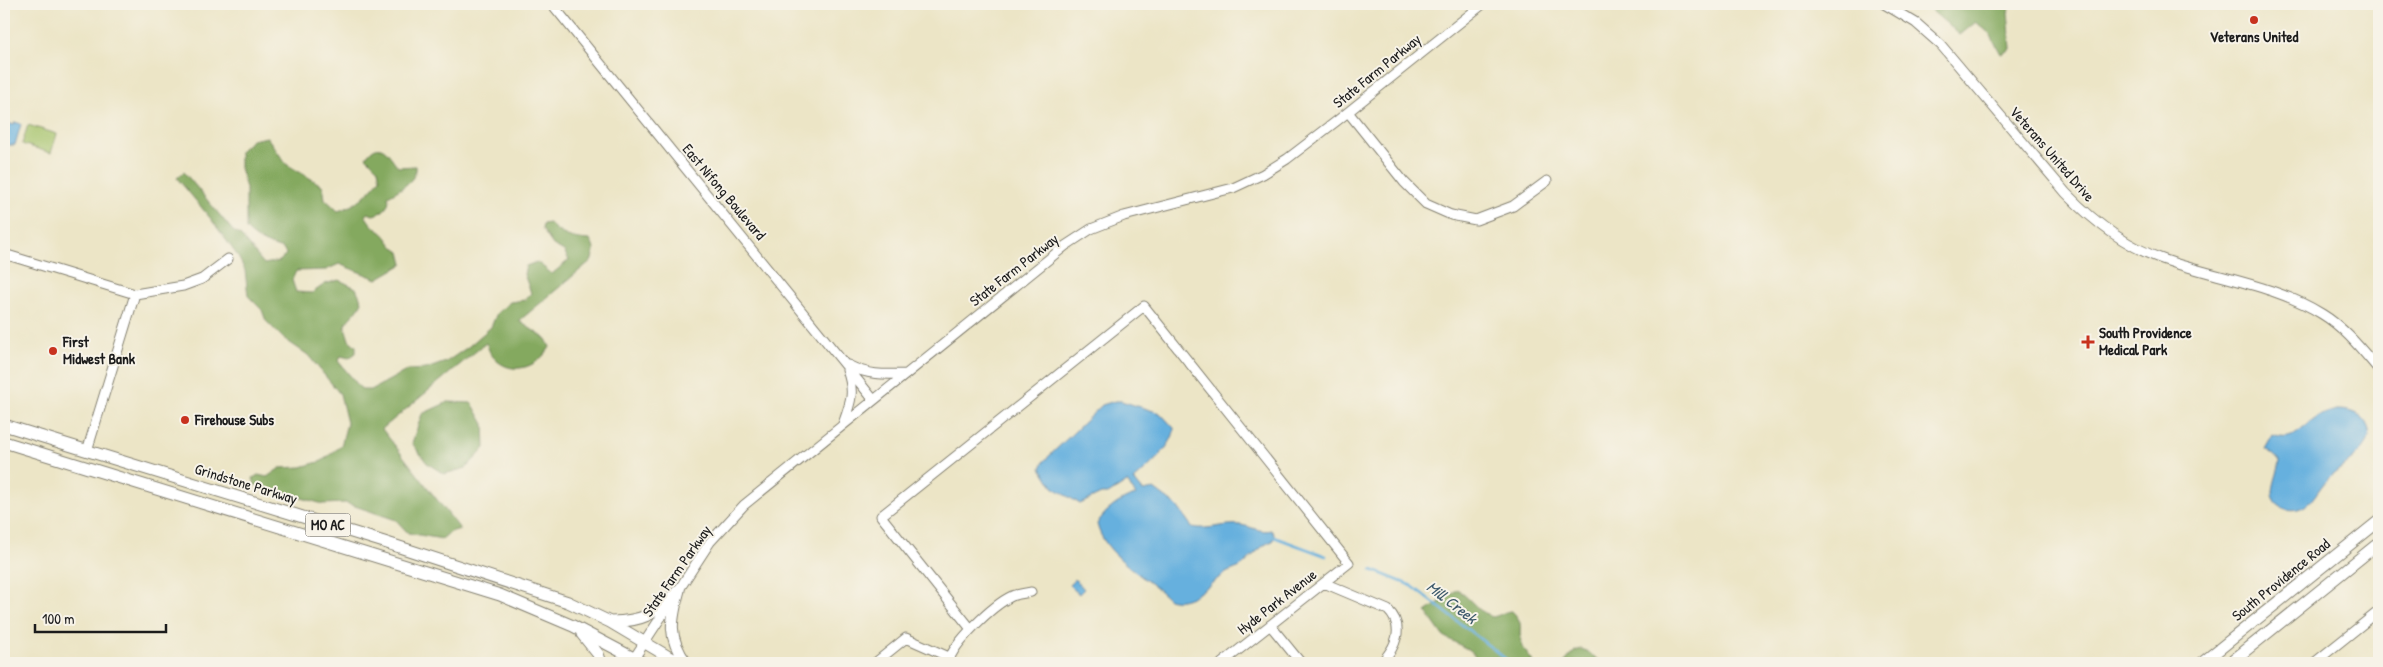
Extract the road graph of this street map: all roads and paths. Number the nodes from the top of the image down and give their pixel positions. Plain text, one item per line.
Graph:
1 (552, 4) edge
2 (1483, 4) edge
3 (1884, 4) edge
4 (1348, 112) junction
5 (1547, 181) dead end
6 (4, 254) edge
7 (228, 259) dead end
8 (134, 294) junction
9 (844, 363) junction
10 (2379, 370) edge
11 (905, 374) junction
12 (873, 399) junction
13 (843, 424) junction
14 (4, 425) edge
15 (4, 442) edge
16 (87, 451) junction
17 (2379, 520) edge
18 (2379, 543) edge
19 (1324, 583) junction
20 (679, 590) junction
21 (1031, 592) dead end
22 (2379, 611) edge
23 (610, 622) junction
24 (1270, 625) junction
25 (573, 626) junction
26 (971, 629) junction
27 (644, 642) junction
28 (949, 660) edge
29 (636, 661) edge
30 (601, 663) edge
31 (679, 663) edge
32 (686, 663) edge
33 (875, 663) edge
34 (1222, 663) edge
35 (1301, 663) edge
36 (1381, 663) edge
37 (2202, 663) edge
38 (2230, 663) edge
39 (2314, 663) edge

1 - 9 street, East Nifong Boulevard
2 - 4 street, State Farm Parkway
3 - 10 street, Veterans United Drive
4 - 5 street
4 - 11 street, State Farm Parkway
6 - 8 street
7 - 8 street
8 - 16 street
9 - 11 street
9 - 12 street, East Nifong Boulevard
9 - 13 street
11 - 12 street, State Farm Parkway
12 - 13 street, State Farm Parkway
13 - 20 street, State Farm Parkway
14 - 16 main road, Grindstone Parkway / MO AC
15 - 25 main road, Grindstone Parkway / MO AC
16 - 23 main road, Grindstone Parkway / MO AC
17 - 37 main road, South Providence Road
18 - 38 main road
19 - 24 street, Hyde Park Avenue
19 - 26 street, Hyde Park Avenue
19 - 36 street
20 - 23 main road
20 - 27 street, State Farm Parkway
20 - 32 main road
21 - 26 street
22 - 39 street
23 - 27 main road, Grindstone Parkway / MO AC
24 - 34 street, Hyde Park Avenue
24 - 35 street
25 - 29 main road, Grindstone Parkway / MO AC
25 - 30 main road
26 - 28 street
27 - 29 street, State Farm Parkway
27 - 31 main road, MO AC
28 - 33 street

